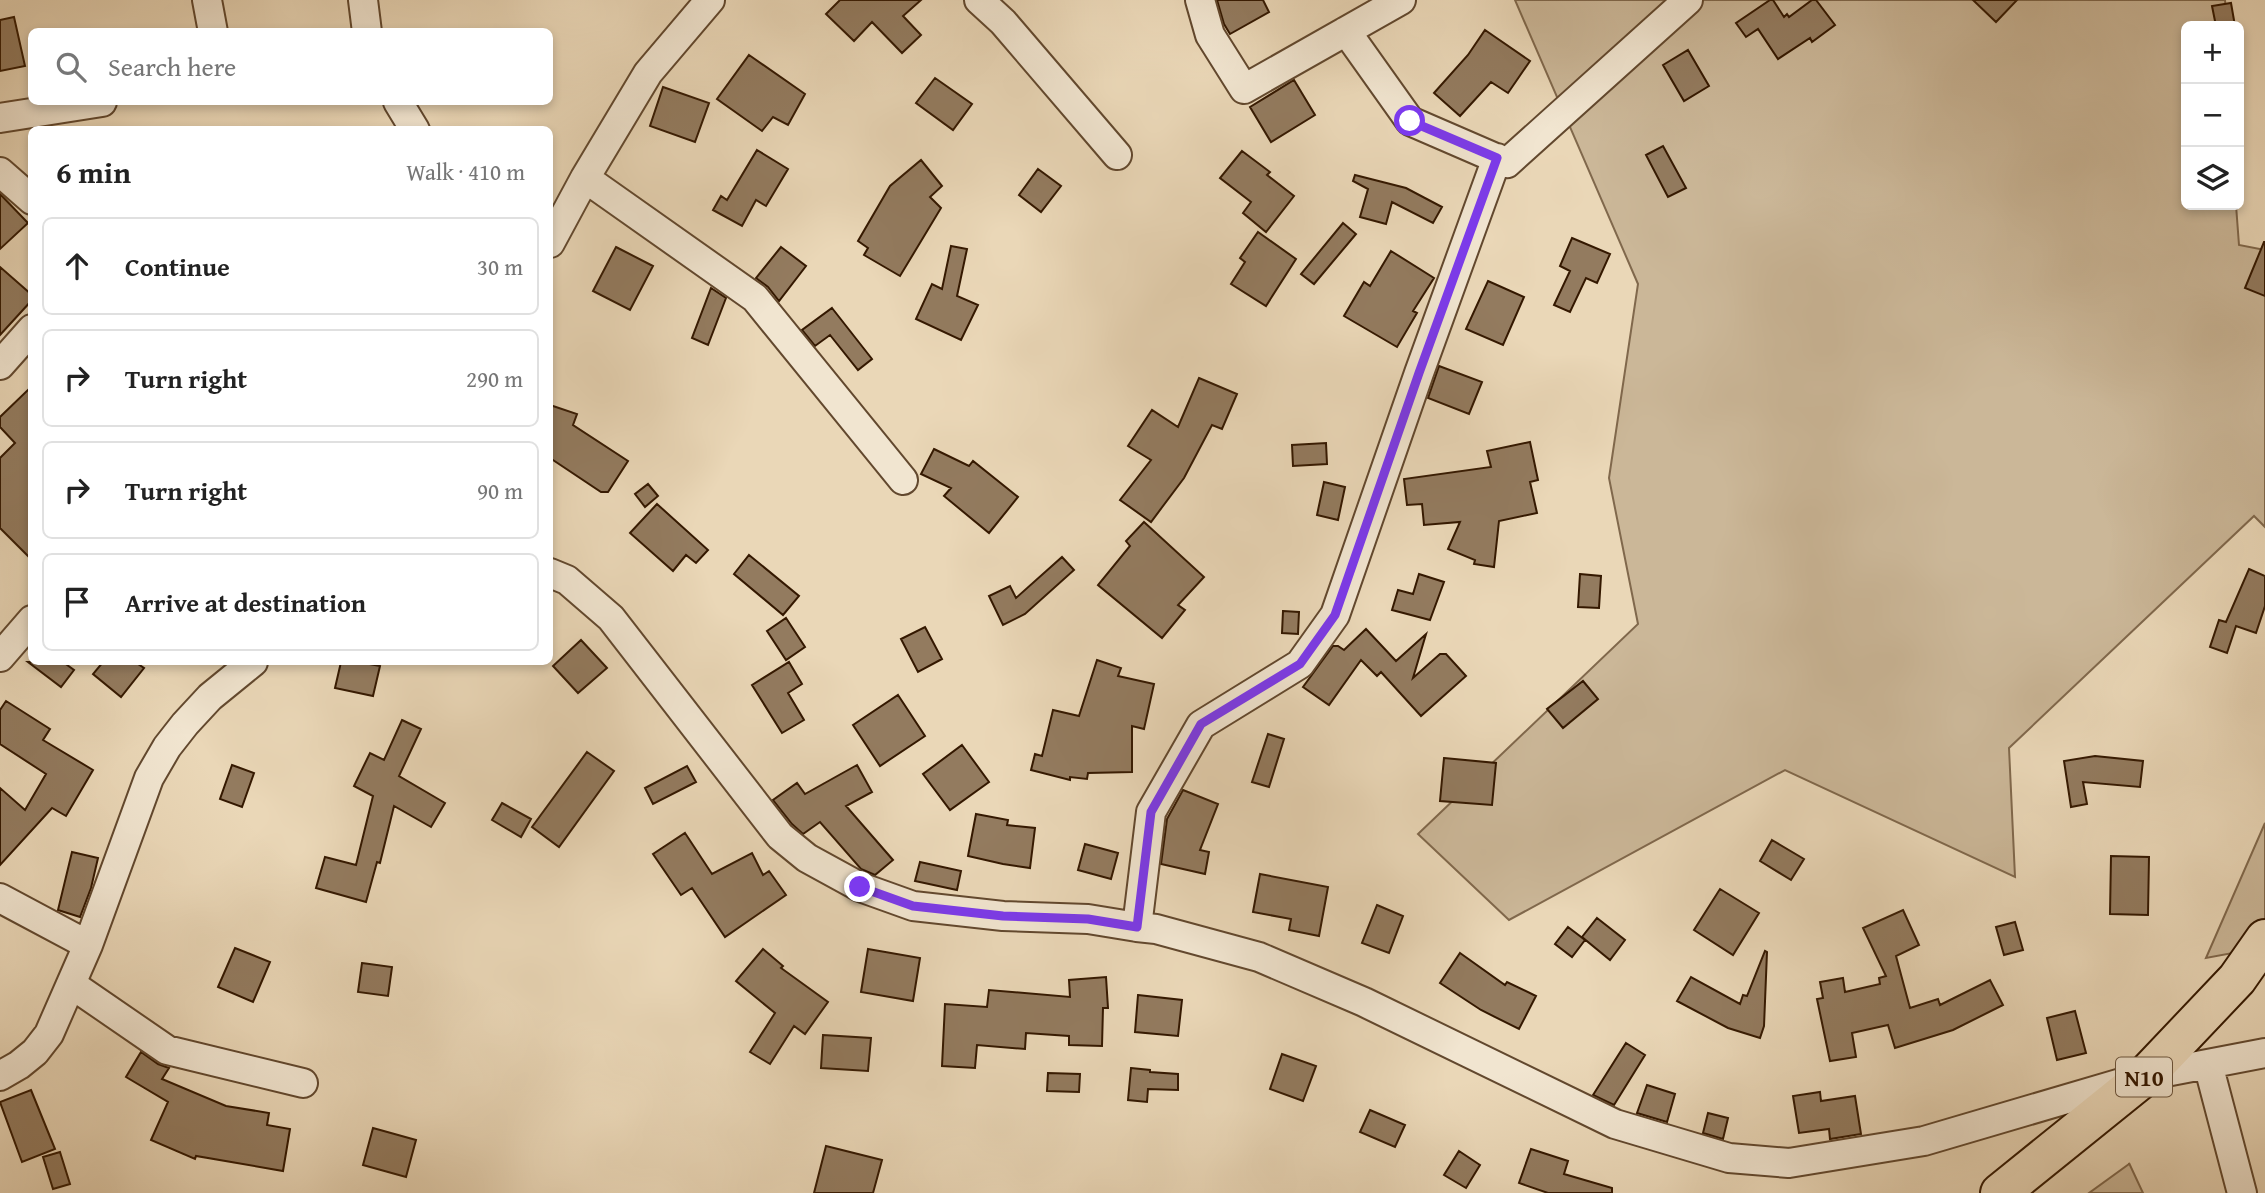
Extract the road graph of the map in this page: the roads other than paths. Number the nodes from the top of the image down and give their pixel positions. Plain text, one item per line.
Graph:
1 (207, 0) edge
2 (363, 0) edge
3 (709, 0) edge
4 (979, 0) edge
5 (1200, 0) edge
6 (1401, 0) edge
7 (1688, 0) edge
8 (212, 28) edge
9 (366, 28) edge
10 (1346, 31) junction
11 (83, 105) edge
12 (400, 105) edge
13 (0, 118) edge
14 (413, 126) edge
15 (1117, 155) dead end
16 (1497, 158) junction
17 (0, 172) edge
18 (585, 178) junction
19 (28, 196) edge
20 (553, 237) edge
21 (28, 334) edge
22 (0, 365) edge
23 (903, 480) dead end
24 (553, 574) edge
25 (28, 625) edge
26 (0, 657) edge
27 (249, 665) edge
28 (0, 898) edge
29 (1137, 927) junction
30 (2265, 939) edge
31 (89, 945) junction
32 (71, 984) junction
33 (2265, 1053) edge
34 (2208, 1064) junction
35 (0, 1076) edge
36 (2145, 1076) junction
37 (303, 1083) dead end
38 (2000, 1193) edge
39 (2242, 1193) edge

1 - 8 street
2 - 9 street
3 - 18 street
4 - 15 street
5 - 10 street
6 - 10 street
7 - 16 street
10 - 16 street
11 - 13 street
12 - 14 street
16 - 29 street
17 - 19 street
18 - 20 street
18 - 23 street
21 - 22 street
24 - 29 street
25 - 26 street
27 - 31 street
28 - 31 street
29 - 36 street
30 - 36 highway, N10
31 - 32 street
32 - 35 street
32 - 37 street
33 - 34 street
34 - 36 street
34 - 39 street
36 - 38 highway, N10

